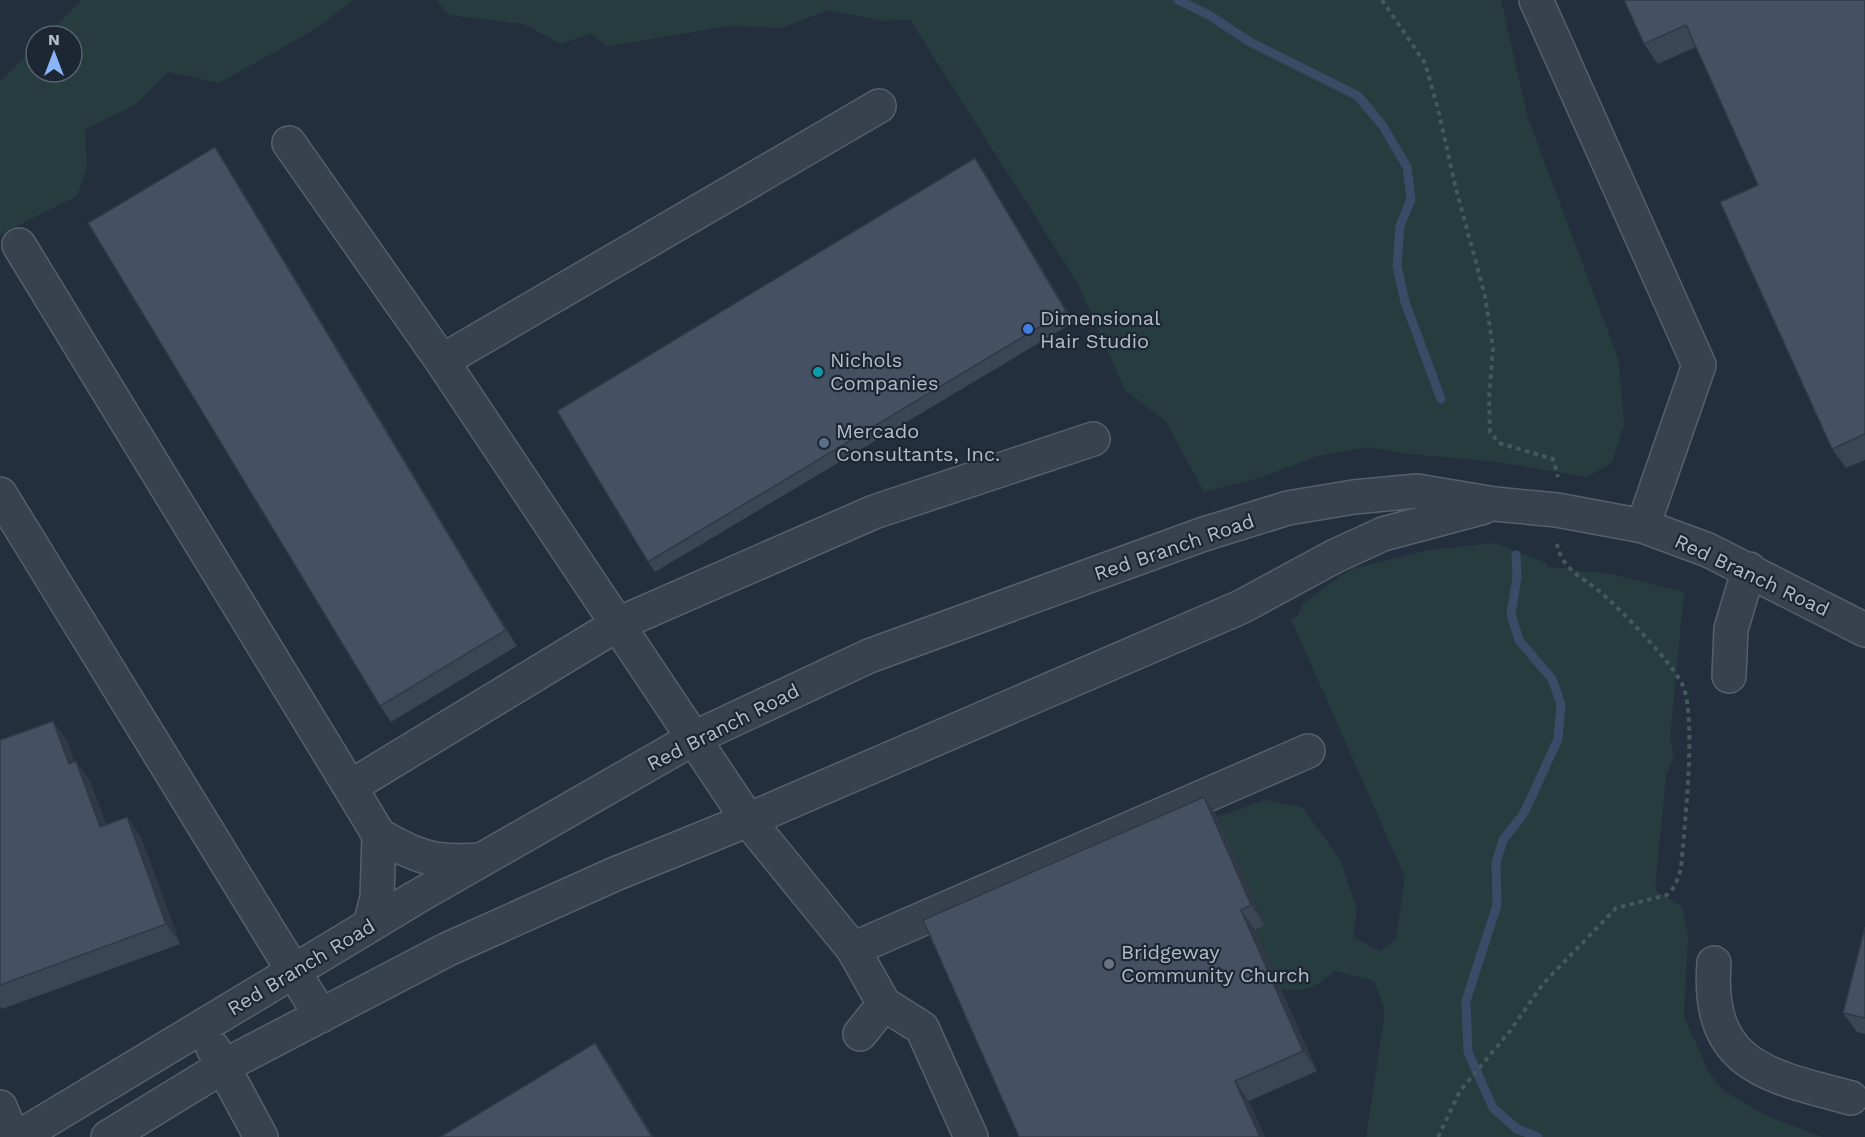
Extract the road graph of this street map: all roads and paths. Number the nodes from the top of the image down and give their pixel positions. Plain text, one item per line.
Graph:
1 (1382, 0) edge
2 (1536, 0) edge
3 (879, 106) dead end
4 (289, 144) dead end
5 (19, 245) dead end
6 (442, 361) junction
7 (1093, 439) dead end
8 (0, 494) edge
9 (1495, 504) junction
10 (1557, 510) junction
11 (1643, 526) junction
12 (1749, 569) junction
13 (618, 624) junction
14 (1865, 630) edge
15 (1729, 676) dead end
16 (693, 738) junction
17 (1308, 751) dead end
18 (350, 787) junction
19 (748, 820) junction
20 (379, 835) junction
21 (480, 860) junction
22 (370, 925) junction
23 (853, 949) junction
24 (1714, 963) dead end
25 (292, 972) junction
26 (884, 1004) junction
27 (321, 1016) junction
28 (200, 1029) junction
29 (860, 1034) dead end
30 (224, 1066) junction
31 (1851, 1098) dead end
32 (0, 1107) edge
33 (13, 1137) edge
34 (19, 1137) edge
35 (108, 1137) edge
36 (261, 1137) edge
37 (971, 1137) edge
38 (1438, 1137) edge

1 - 10 path
2 - 11 street
3 - 6 street
4 - 6 street
5 - 18 street
6 - 13 street
7 - 13 street
8 - 25 street
9 - 10 street, Red Branch Road
9 - 16 street, Red Branch Road
9 - 19 street, Red Branch Road
10 - 11 street, Red Branch Road
10 - 38 path
11 - 12 street, Red Branch Road
12 - 14 street, Red Branch Road
12 - 15 street
13 - 16 street
13 - 18 street
16 - 19 street
16 - 21 street, Red Branch Road
17 - 23 street
18 - 20 street
19 - 23 street
19 - 27 street, Red Branch Road
20 - 21 street
20 - 22 street
21 - 22 street, Red Branch Road
22 - 25 street, Red Branch Road
23 - 26 street
24 - 31 street
25 - 27 street
25 - 28 street, Red Branch Road
26 - 29 street
26 - 37 street
27 - 30 street, Red Branch Road
28 - 30 street
28 - 34 street, Red Branch Road
30 - 35 street, Red Branch Road
30 - 36 street
32 - 33 street

